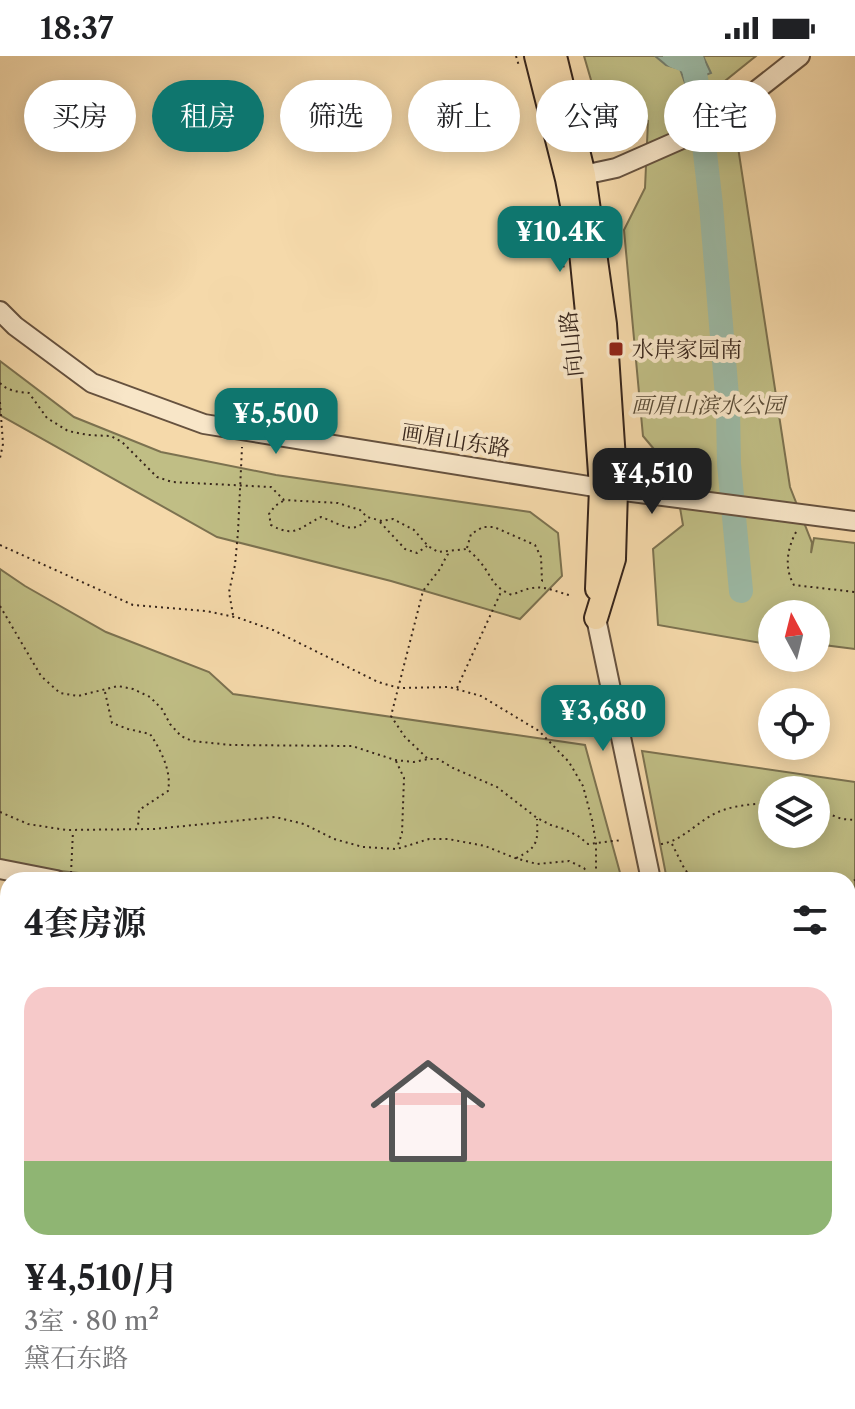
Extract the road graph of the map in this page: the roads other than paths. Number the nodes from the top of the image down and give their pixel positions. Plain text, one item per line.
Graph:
1 (555, 56) edge
2 (800, 56) edge
3 (528, 64) edge
4 (576, 177) junction
5 (0, 311) edge
6 (609, 489) junction
7 (855, 521) edge
8 (596, 618) joint
9 (649, 872) edge

1 - 4 main road, 向山路
2 - 4 street
3 - 4 main road, 向山路
4 - 6 main road, 向山路
5 - 6 street, 画眉山东路
6 - 7 street, 画眉山东路
6 - 8 main road, 向山路
8 - 9 street, 向山路

